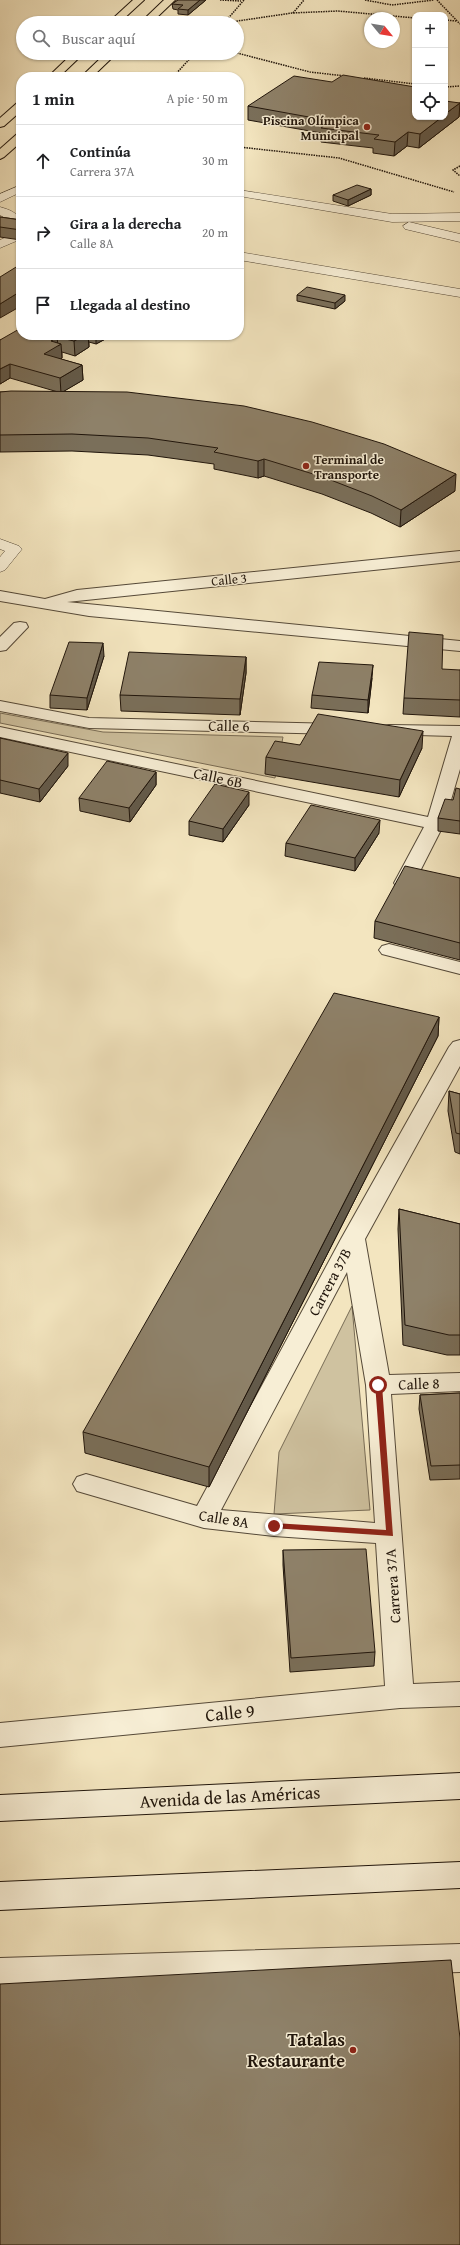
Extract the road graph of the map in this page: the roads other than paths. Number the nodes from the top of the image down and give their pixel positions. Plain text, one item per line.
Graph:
1 (139, 0) edge
2 (170, 0) edge
3 (121, 16) edge
4 (153, 16) edge
5 (71, 60) edge
6 (104, 60) edge
7 (58, 72) edge
8 (91, 72) edge
9 (16, 109) edge
10 (2, 121) edge
11 (16, 141) edge
12 (0, 155) edge
13 (16, 190) edge
14 (244, 194) edge
15 (0, 198) edge
16 (0, 211) edge
17 (16, 217) edge
18 (460, 217) edge
19 (392, 218) junction
20 (16, 237) edge
21 (460, 238) edge
22 (0, 244) edge
23 (244, 257) edge
24 (460, 292) edge
25 (0, 544) edge
26 (460, 556) edge
27 (0, 567) edge
28 (0, 596) edge
29 (41, 603) junction
30 (20, 627) dead end
31 (0, 646) edge
32 (460, 646) edge
33 (0, 706) edge
34 (460, 731) edge
35 (0, 732) edge
36 (460, 737) edge
37 (435, 824) junction
38 (404, 883) edge
39 (389, 950) dead end
40 (460, 968) edge
41 (460, 1047) edge
42 (353, 1239) junction
43 (460, 1382) edge
44 (378, 1385) junction
45 (86, 1484) dead end
46 (204, 1518) junction
47 (390, 1534) junction
48 (460, 1694) edge
49 (400, 1696) junction
50 (0, 1735) edge
51 (460, 1786) edge
52 (0, 1808) edge
53 (460, 1875) edge
54 (0, 1896) edge
55 (460, 1958) edge
56 (0, 1972) edge

1 - 3 highway
2 - 4 highway
5 - 7 highway
6 - 8 highway
9 - 10 highway
11 - 12 highway
13 - 15 lane
14 - 19 lane
16 - 17 lane
18 - 19 lane
19 - 21 lane
20 - 22 lane
23 - 24 lane
25 - 27 lane
26 - 29 street, Calle 3
28 - 29 street, Calle 3
29 - 32 street
30 - 31 street
33 - 34 street, Calle 6
35 - 37 street, Calle 6B
36 - 37 street
37 - 38 street
39 - 40 street
41 - 42 street, Carrera 37B
42 - 44 street, Carrera 37A
42 - 46 street, Carrera 37B
43 - 44 street, Calle 8
44 - 47 street, Carrera 37A
45 - 46 street, Calle 8A
46 - 47 street, Calle 8A
47 - 49 street, Carrera 37A
48 - 49 street, Calle 9
49 - 50 street, Calle 9
51 - 52 street, Avenida de las Américas
53 - 54 street
55 - 56 street

